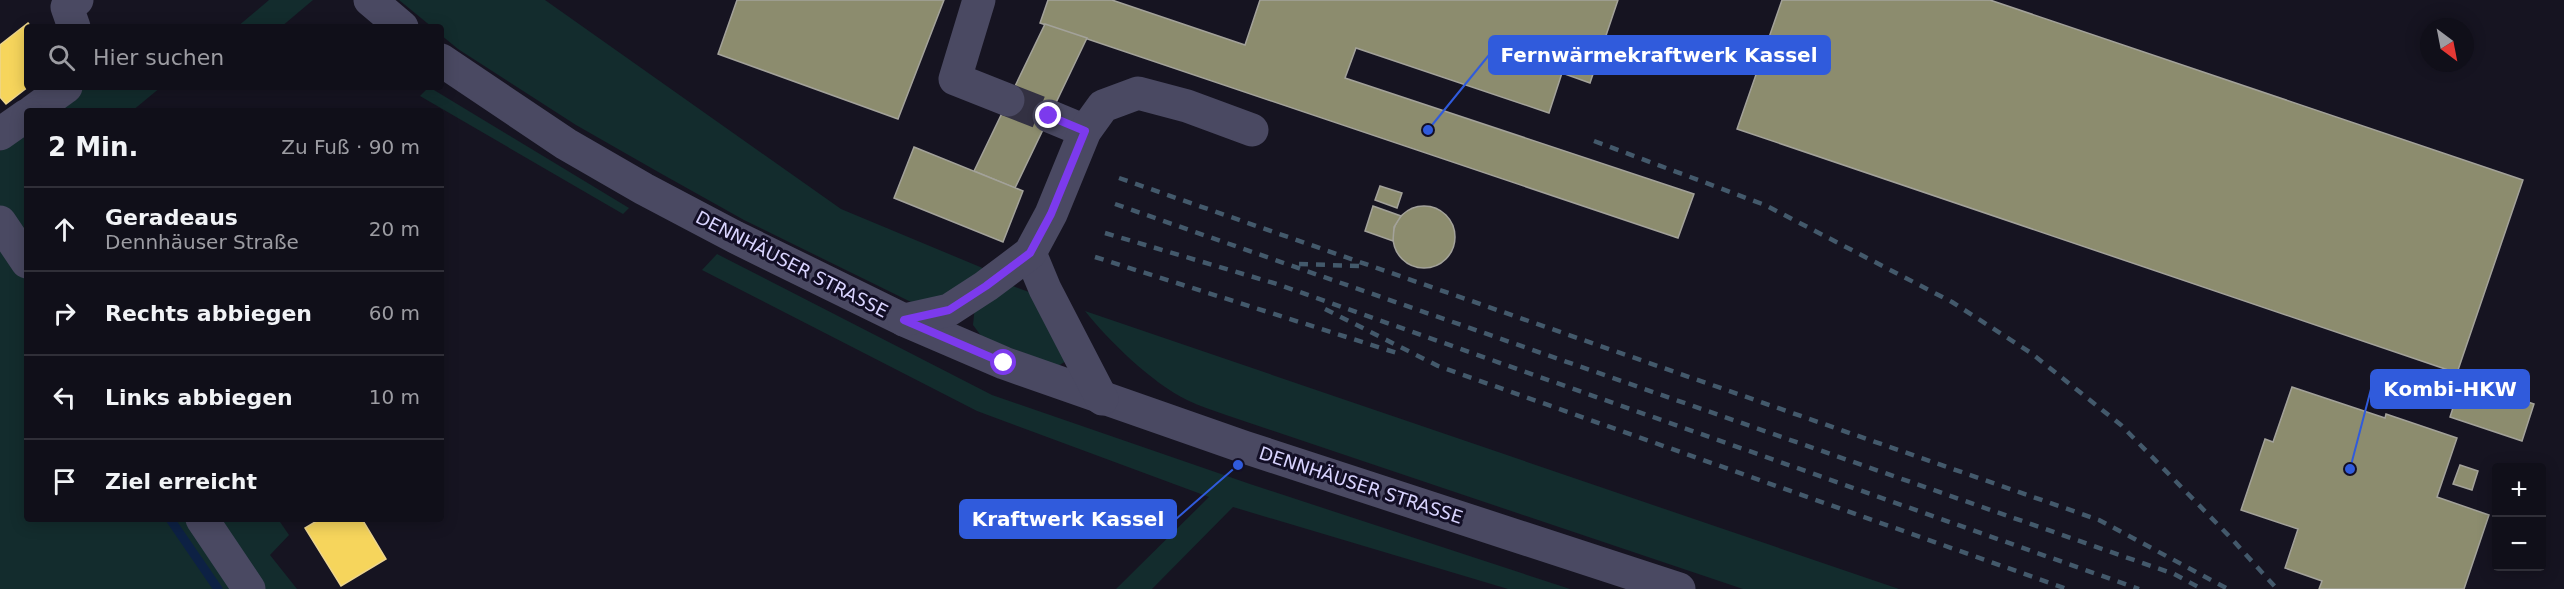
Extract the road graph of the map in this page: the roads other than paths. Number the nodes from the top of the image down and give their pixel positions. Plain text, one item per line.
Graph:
1 (77, 0) edge
2 (370, 0) edge
3 (979, 0) edge
4 (73, 24) edge
5 (398, 24) edge
6 (444, 62) edge
7 (62, 90) edge
8 (1008, 100) tunnel mouth
9 (37, 108) edge
10 (1049, 116) tunnel mouth
11 (24, 117) edge
12 (1252, 130) dead end
13 (1085, 131) junction
14 (0, 134) edge
15 (0, 222) edge
16 (1030, 253) junction
17 (24, 258) edge
18 (904, 320) junction
19 (1102, 399) junction
20 (204, 522) edge
21 (249, 589) edge
22 (1679, 589) edge

1 - 4 street
2 - 5 street
3 - 8 street
6 - 18 street, DENNHÄUSER STRASSE
7 - 9 street
10 - 13 street
11 - 14 street
12 - 13 street
13 - 16 street
15 - 17 street
16 - 18 street
16 - 19 street
18 - 19 street, DENNHÄUSER STRASSE
19 - 22 street, DENNHÄUSER STRASSE
20 - 21 street

